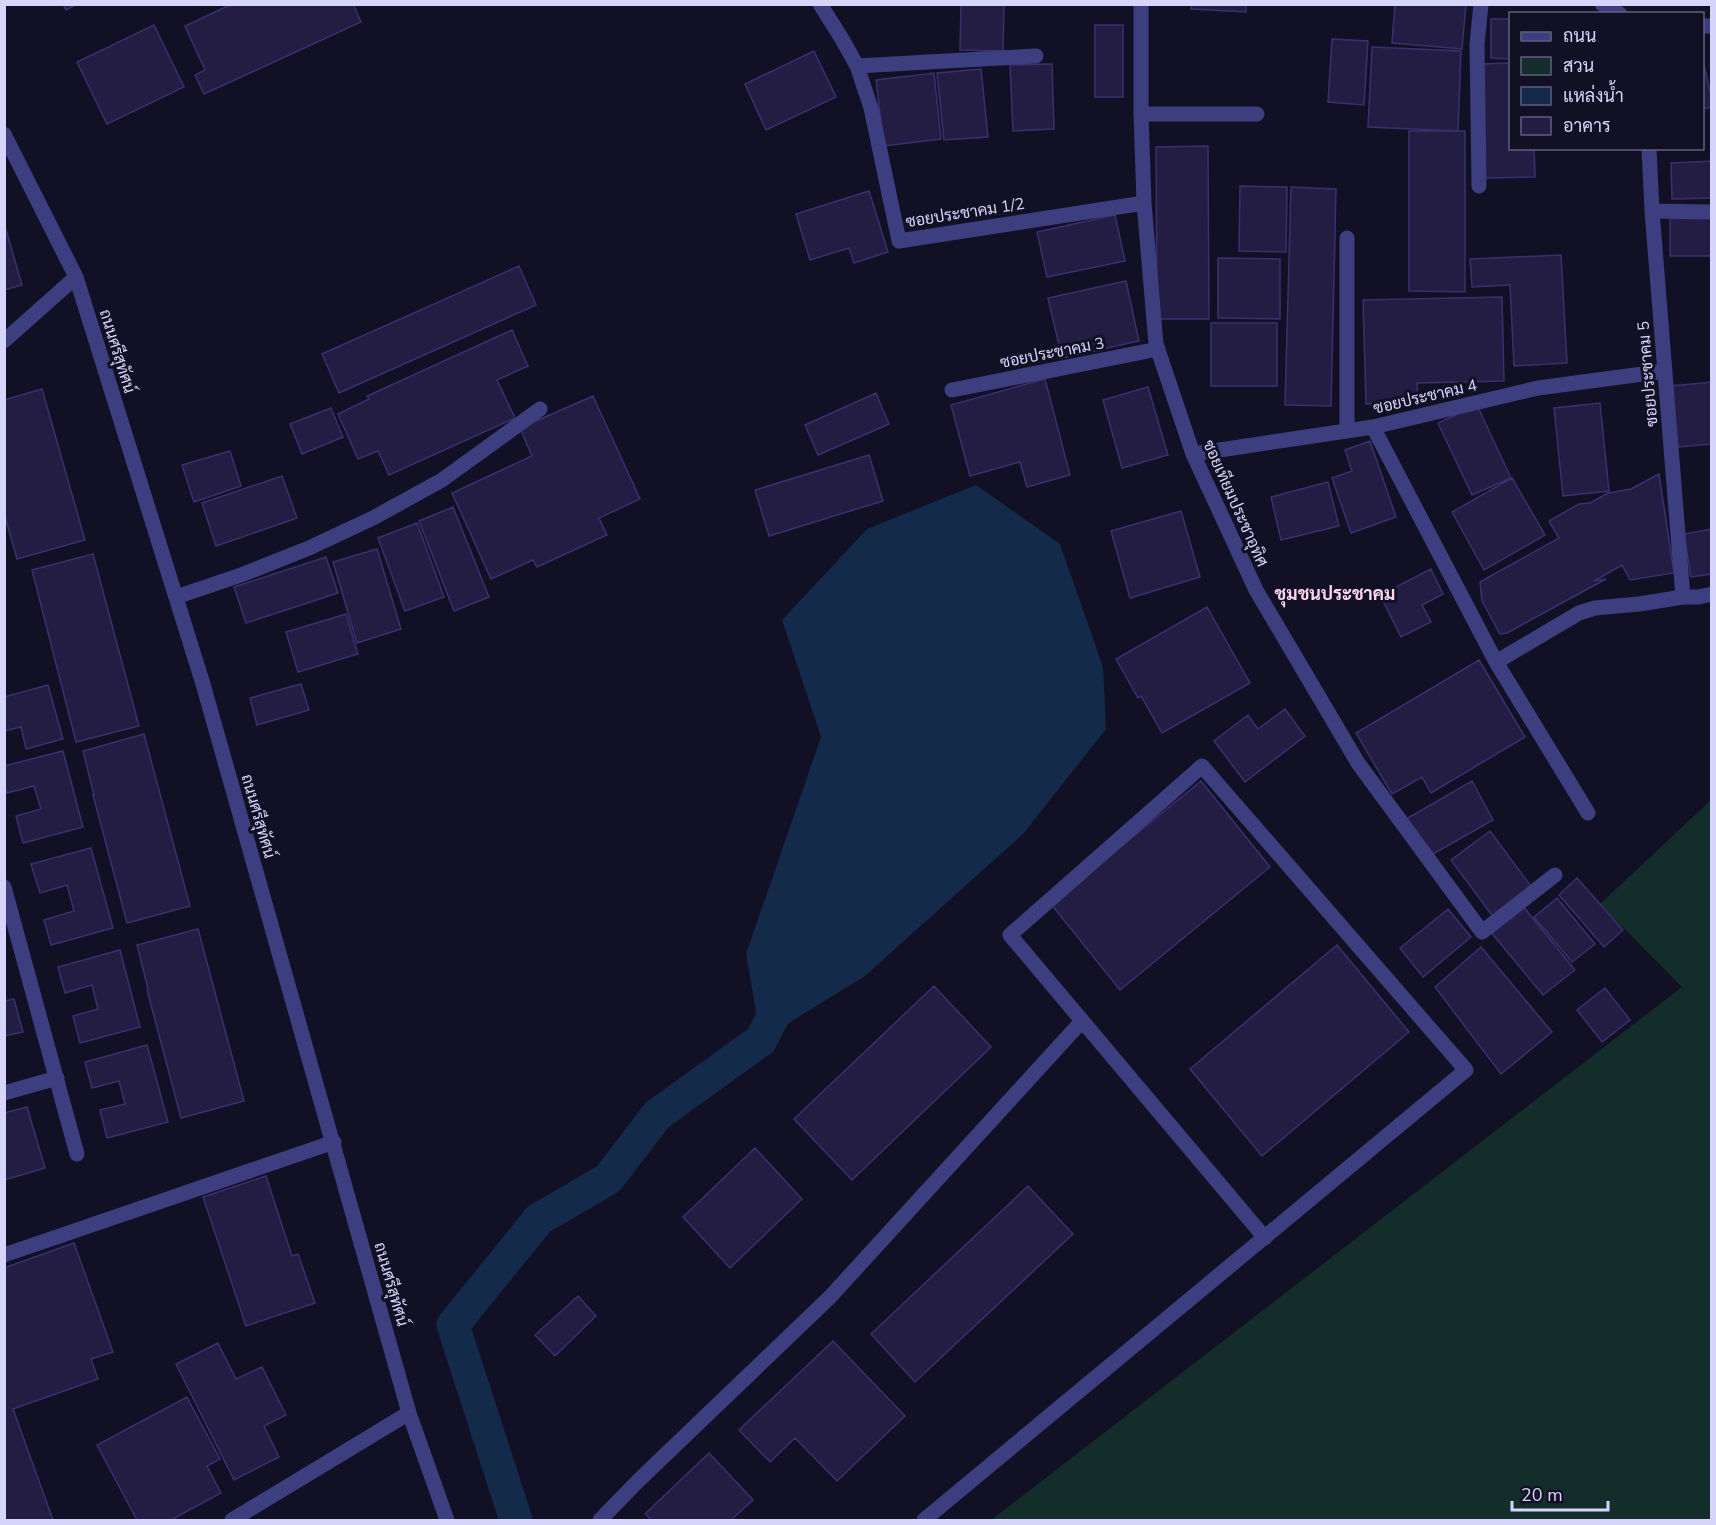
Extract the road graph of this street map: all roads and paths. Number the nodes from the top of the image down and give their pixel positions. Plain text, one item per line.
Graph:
1 (820, 4) edge
2 (1142, 4) edge
3 (1481, 4) edge
4 (1602, 4) edge
5 (1616, 12) edge
6 (1036, 56) dead end
7 (857, 66) junction
8 (1141, 114) junction
9 (1257, 114) dead end
10 (4, 134) edge
11 (1649, 150) edge
12 (1479, 186) dead end
13 (1144, 203) junction
14 (1652, 211) junction
15 (1712, 212) edge
16 (1347, 238) dead end
17 (76, 277) junction
18 (4, 340) edge
19 (1158, 349) junction
20 (1665, 371) junction
21 (952, 390) dead end
22 (540, 409) dead end
23 (1374, 427) junction
24 (1347, 430) junction
25 (1192, 454) junction
26 (1712, 594) edge
27 (176, 597) junction
28 (1683, 597) junction
29 (1496, 662) junction
30 (1588, 813) dead end
31 (1555, 875) dead end
32 (4, 887) edge
33 (8, 910) edge
34 (1082, 1021) junction
35 (57, 1078) junction
36 (4, 1093) edge
37 (334, 1142) junction
38 (77, 1154) dead end
39 (1265, 1238) junction
40 (4, 1255) edge
41 (409, 1413) junction
42 (232, 1521) edge
43 (447, 1521) edge
44 (600, 1521) edge
45 (924, 1521) edge

1 - 7 street
2 - 8 street, ซอยเทียมประชาอุทิศ
3 - 12 street
4 - 5 street
6 - 7 street
7 - 13 street, ซอยประชาคม 1/2
8 - 9 street
8 - 13 street, ซอยเทียมประชาอุทิศ
10 - 17 street, ถนนศรีสุทัศน์
11 - 14 street, ซอยประชาคม 5
13 - 19 street, ซอยเทียมประชาอุทิศ
14 - 15 street
14 - 20 street, ซอยประชาคม 5
16 - 24 street
17 - 18 street
17 - 27 street, ถนนศรีสุทัศน์
19 - 21 street, ซอยประชาคม 3
19 - 25 street, ซอยเทียมประชาอุทิศ
20 - 23 street, ซอยประชาคม 4
20 - 28 street, ซอยประชาคม 5
22 - 27 street
23 - 24 street, ซอยประชาคม 4
23 - 29 street
24 - 25 street, ซอยประชาคม 4
25 - 31 street, ซอยเทียมประชาอุทิศ
26 - 28 street
27 - 37 street, ถนนศรีสุทัศน์
28 - 29 street
29 - 30 street
32 - 33 street
33 - 35 street
34 - 39 street
34 - 39 street
34 - 44 street
35 - 36 street
35 - 38 street
37 - 40 street
37 - 41 street, ถนนศรีสุทัศน์
39 - 45 street
41 - 42 street
41 - 43 street, ถนนศรีสุทัศน์

